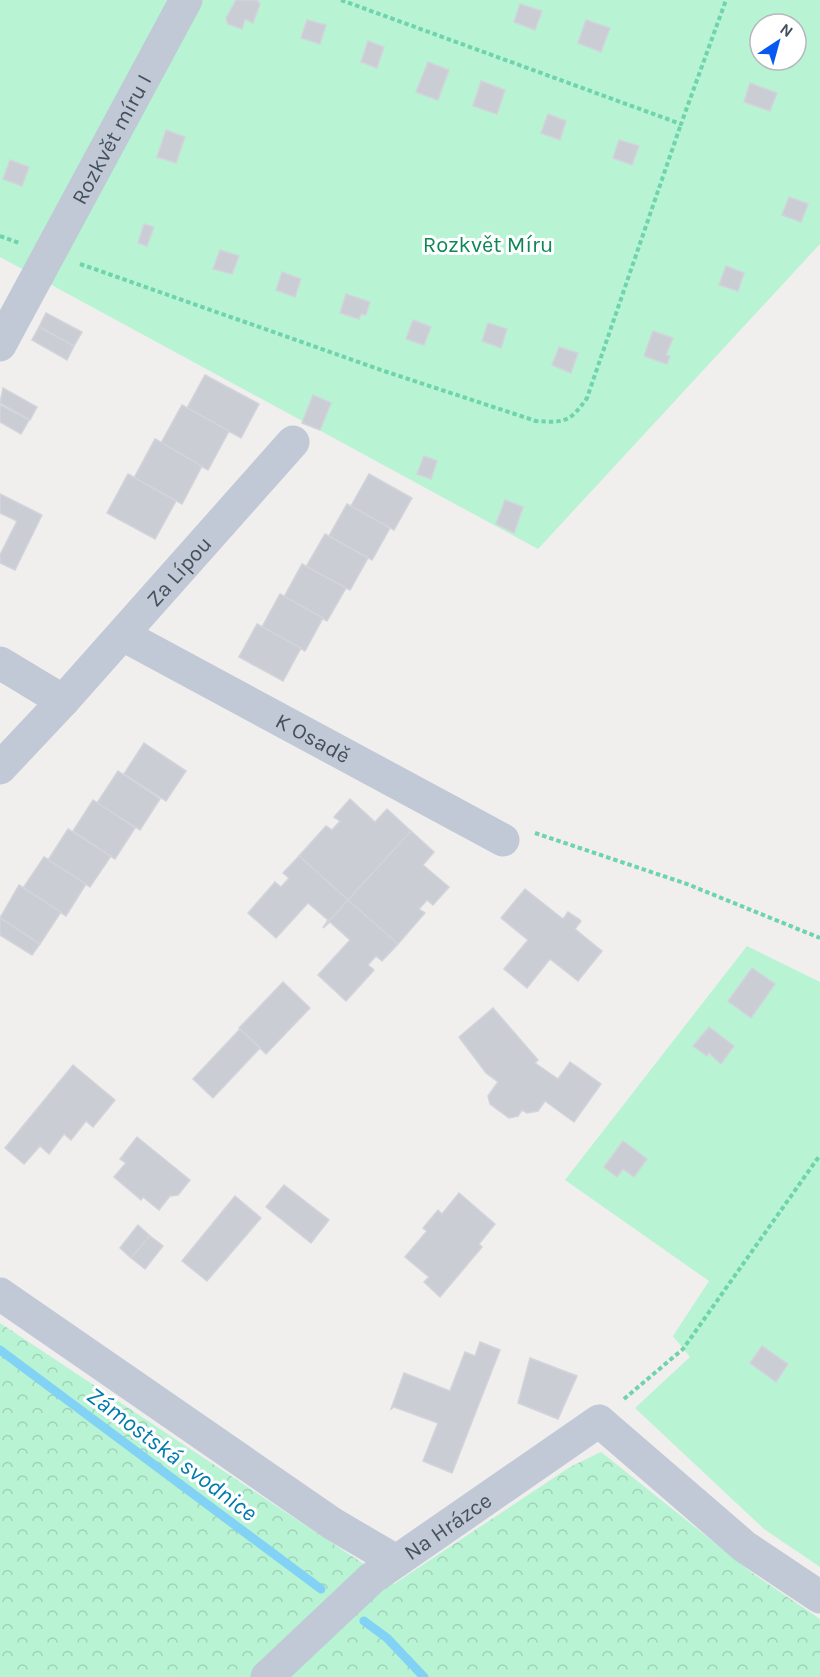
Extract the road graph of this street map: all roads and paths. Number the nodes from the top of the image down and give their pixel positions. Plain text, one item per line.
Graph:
1 (186, 0) edge
2 (341, 0) edge
3 (726, 0) edge
4 (681, 124) junction
5 (42, 265) junction
6 (0, 345) edge
7 (293, 442) dead end
8 (123, 635) junction
9 (0, 663) edge
10 (63, 701) junction
11 (0, 768) edge
12 (518, 836) joint
13 (820, 938) edge
14 (820, 1155) edge
15 (0, 1294) edge
16 (599, 1421) junction
17 (396, 1561) junction
18 (820, 1597) edge
19 (267, 1677) edge

1 - 5 street, Rozkvět míru I
2 - 4 path
3 - 4 path
4 - 5 path
5 - 6 street
7 - 8 street, Za Lípou
8 - 10 street, Za Lípou
8 - 12 street, K Osadě
9 - 10 street
10 - 11 street, Za Lípou
12 - 13 path
14 - 16 path
15 - 17 street, Na Hrázce
16 - 17 street, Na Hrázce
16 - 18 street
17 - 19 street

